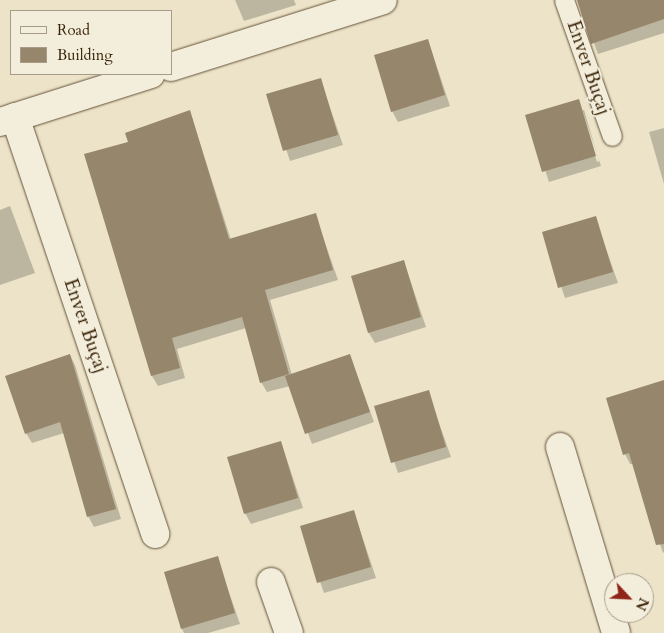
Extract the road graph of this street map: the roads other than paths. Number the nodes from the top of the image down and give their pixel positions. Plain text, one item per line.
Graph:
1 (383, 0) edge
2 (564, 0) edge
3 (172, 67) edge
4 (148, 75) edge
5 (7, 119) edge
6 (612, 136) dead end
7 (560, 447) dead end
8 (155, 534) dead end
9 (271, 582) dead end
10 (289, 633) edge
11 (616, 633) edge

1 - 3 street
2 - 6 lane, Enver Buçaj
4 - 5 street, Enver Buçaj
5 - 8 street, Enver Buçaj
7 - 11 street
9 - 10 street

